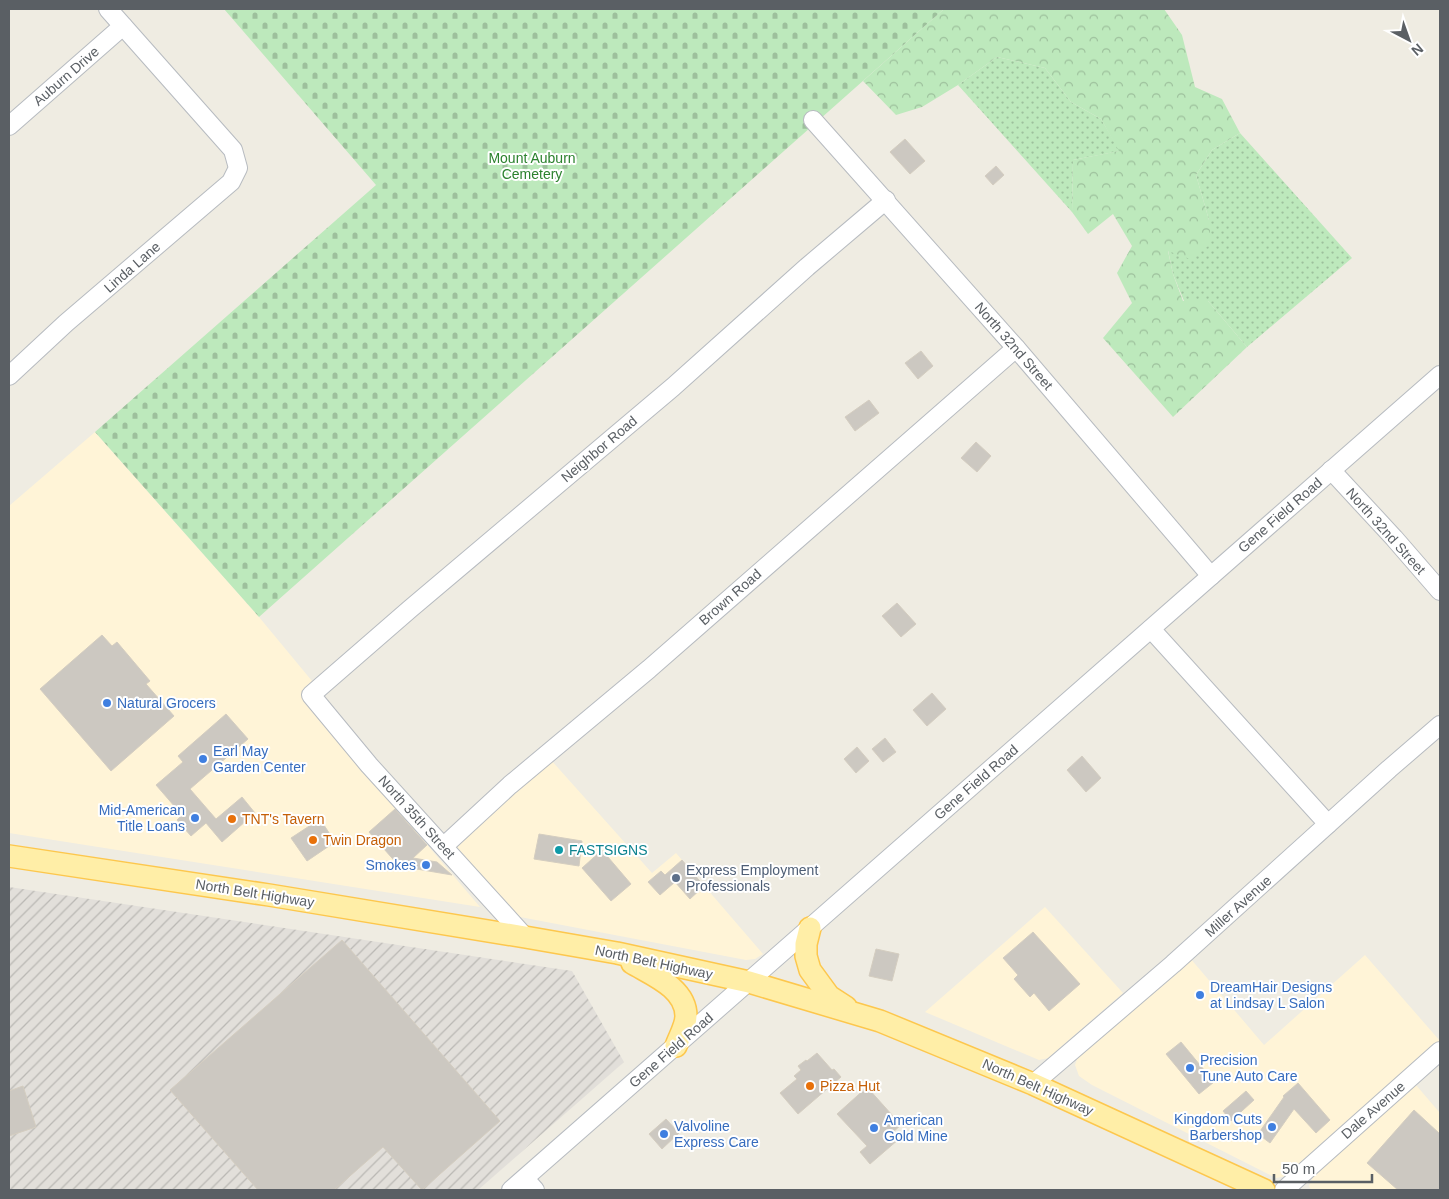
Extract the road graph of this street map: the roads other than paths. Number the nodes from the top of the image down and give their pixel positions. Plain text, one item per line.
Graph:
1 (108, 9) edge
2 (123, 26) junction
3 (813, 120) dead end
4 (9, 126) edge
5 (886, 200) junction
6 (1016, 348) junction
7 (1440, 374) edge
8 (9, 376) edge
9 (1331, 470) junction
10 (1211, 576) junction
11 (1440, 591) edge
12 (1151, 628) junction
13 (311, 695) joint
14 (1440, 725) edge
15 (1328, 824) junction
16 (444, 846) junction
17 (9, 856) edge
18 (810, 928) junction
19 (525, 937) junction
20 (617, 954) junction
21 (749, 982) junction
22 (859, 1015) junction
23 (676, 1046) junction
24 (1440, 1051) edge
25 (1033, 1084) junction
26 (524, 1186) edge
27 (1264, 1190) edge
28 (1284, 1190) edge

1 - 2 street
2 - 4 street, Auburn Drive
2 - 8 street, Linda Lane
3 - 5 street, North 32nd Street
5 - 6 street, North 32nd Street
5 - 13 street, Neighbor Road
6 - 10 street, North 32nd Street
6 - 16 street, Brown Road
7 - 9 street, Gene Field Road
9 - 10 street, Gene Field Road
9 - 11 street, North 32nd Street
10 - 12 street, Gene Field Road
12 - 15 street
12 - 18 street, Gene Field Road
13 - 16 street, North 35th Street
14 - 15 street, Miller Avenue
15 - 25 street, Miller Avenue
16 - 19 street, North 35th Street
17 - 19 main road, North Belt Highway
18 - 21 street, Gene Field Road
18 - 22 main road
19 - 20 main road, North Belt Highway
20 - 21 main road, North Belt Highway
20 - 23 main road
21 - 22 main road, North Belt Highway
21 - 23 street, Gene Field Road
22 - 25 main road, North Belt Highway
23 - 26 street, Gene Field Road
24 - 28 street, Dale Avenue
25 - 27 main road, North Belt Highway

